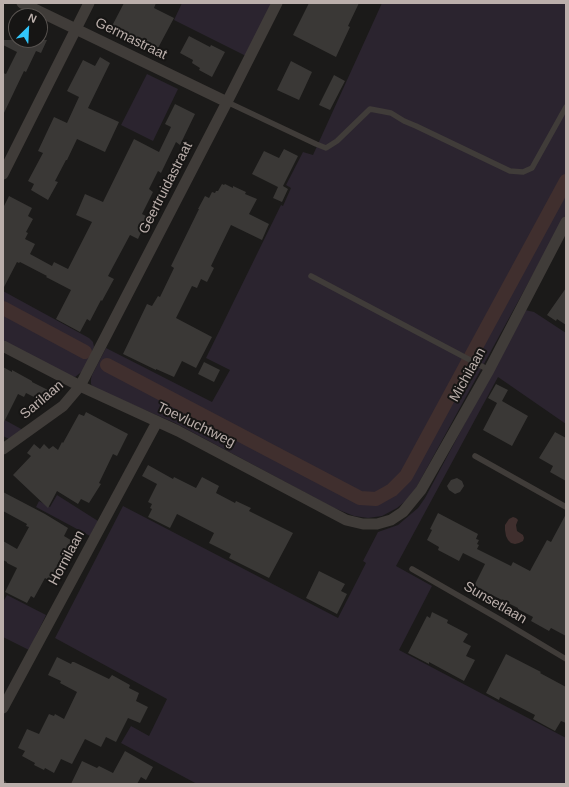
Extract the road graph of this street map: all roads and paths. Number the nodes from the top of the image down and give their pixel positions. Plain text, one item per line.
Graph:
1 (22, 3) edge
2 (89, 3) edge
3 (277, 3) edge
4 (76, 29) junction
5 (227, 102) junction
6 (566, 107) edge
7 (3, 174) edge
8 (566, 222) edge
9 (311, 276) dead end
10 (3, 346) edge
11 (489, 370) junction
12 (80, 386) junction
13 (157, 422) junction
14 (3, 449) edge
15 (475, 456) dead end
16 (566, 507) edge
17 (377, 524) joint
18 (412, 568) dead end
19 (566, 659) edge
20 (3, 708) edge

1 - 4 street, Germastraat
2 - 4 street
3 - 5 street, Geertruidastraat
4 - 5 street, Germastraat
4 - 7 street
5 - 6 lane
5 - 12 street, Geertruidastraat
8 - 11 street, Michilaan
9 - 11 lane
10 - 12 street, Toevluchtweg
11 - 17 street, Michilaan
12 - 13 street, Toevluchtweg
12 - 14 street, Sarilaan
13 - 17 street, Toevluchtweg
13 - 20 street, Hornilaan
15 - 16 lane
18 - 19 lane, Sunsetlaan

